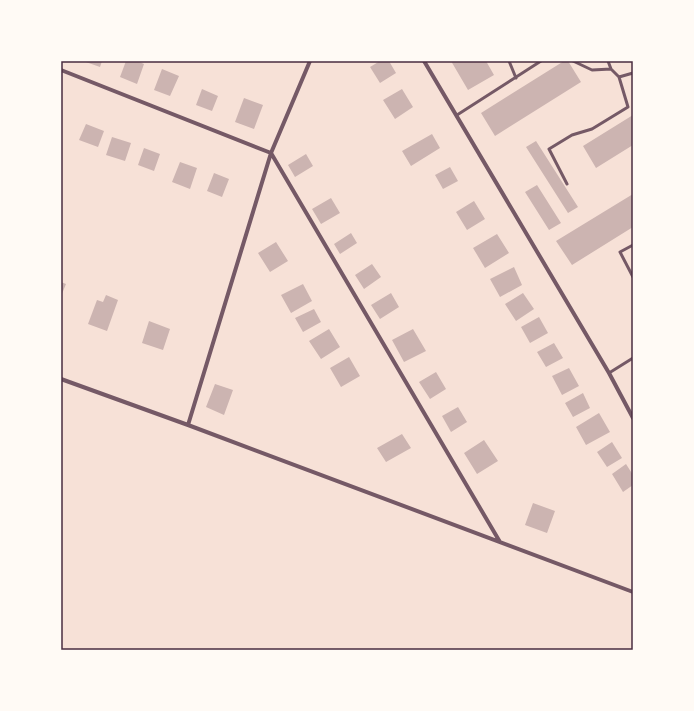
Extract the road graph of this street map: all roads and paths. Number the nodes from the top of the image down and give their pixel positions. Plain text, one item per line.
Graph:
1 (310, 61) edge
2 (424, 61) edge
3 (509, 61) edge
4 (541, 61) edge
5 (573, 61) edge
6 (608, 61) edge
7 (611, 69) junction
8 (61, 70) edge
9 (633, 73) edge
10 (619, 77) junction
11 (516, 78) junction
12 (457, 115) junction
13 (271, 153) junction
14 (566, 184) dead end
15 (633, 245) edge
16 (633, 277) edge
17 (633, 358) edge
18 (609, 373) junction
19 (61, 379) edge
20 (633, 418) edge
21 (188, 425) junction
22 (500, 542) junction
23 (633, 592) edge

1 - 13 street
2 - 12 street
3 - 11 lane
4 - 11 lane
5 - 7 lane
6 - 7 lane
7 - 10 lane
8 - 13 street
9 - 10 lane
10 - 14 lane
11 - 12 lane
12 - 18 street
13 - 21 street
13 - 22 street
15 - 16 lane
17 - 18 lane
18 - 20 street
19 - 21 street
21 - 22 street
22 - 23 street

